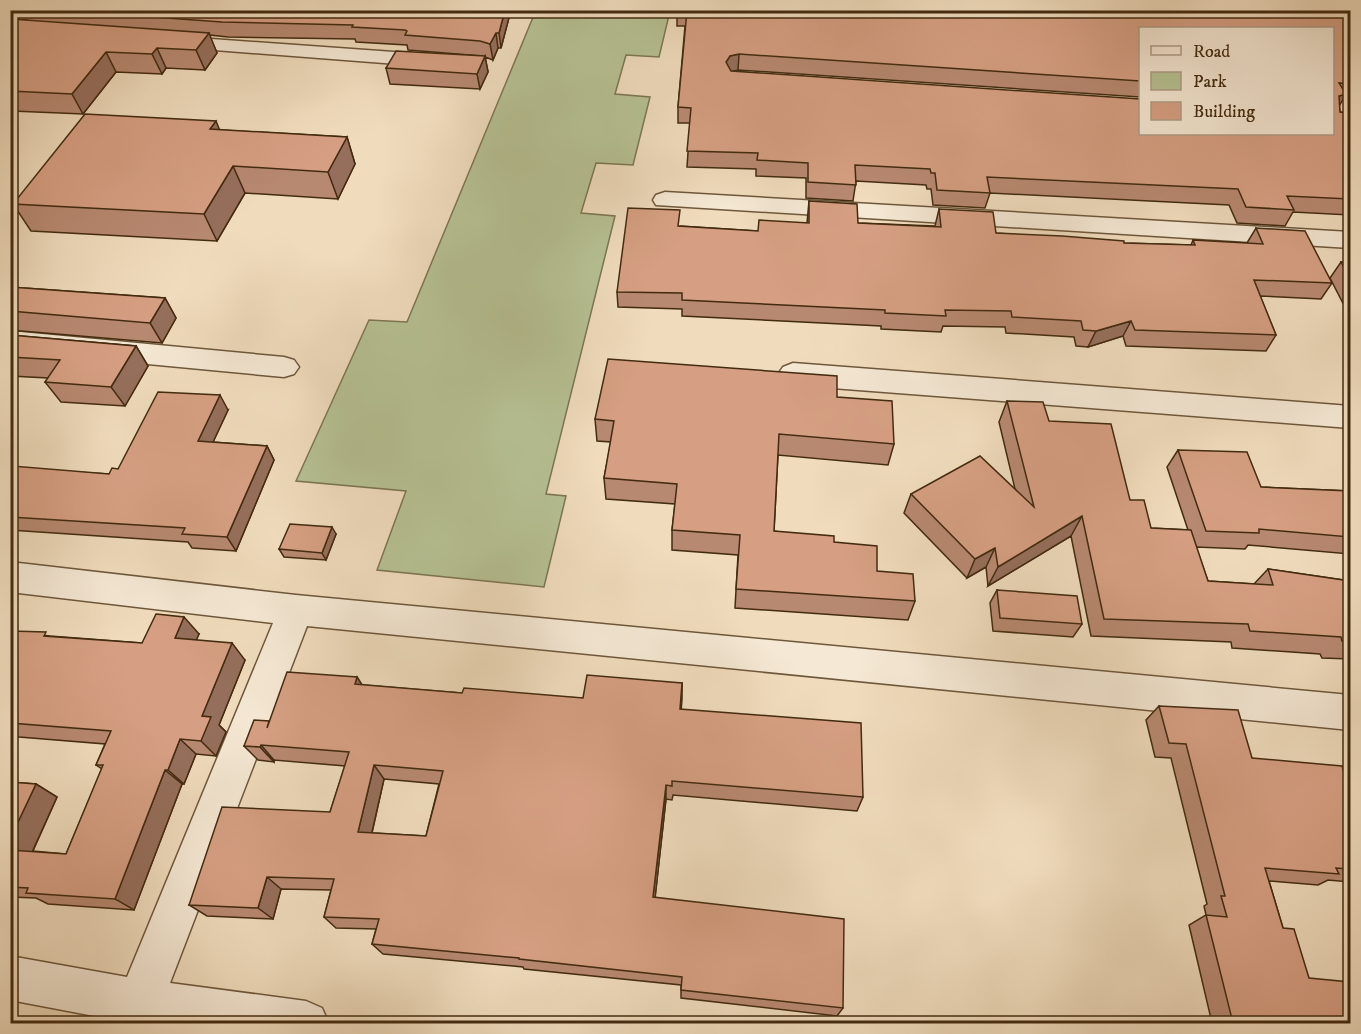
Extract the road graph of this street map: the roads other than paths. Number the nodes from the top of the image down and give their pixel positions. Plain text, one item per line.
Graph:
1 (152, 41) edge
2 (459, 63) edge
3 (665, 200) dead end
4 (1350, 240) edge
5 (10, 341) edge
6 (284, 367) dead end
7 (766, 373) edge
8 (1350, 417) edge
9 (10, 577) edge
10 (296, 610) junction
11 (1350, 713) edge
12 (10, 978) edge
13 (135, 1013) edge
14 (306, 1023) edge

1 - 2 street
3 - 4 street
5 - 6 street
7 - 8 street
9 - 10 street
10 - 11 street
10 - 13 street
12 - 13 street
13 - 14 street

